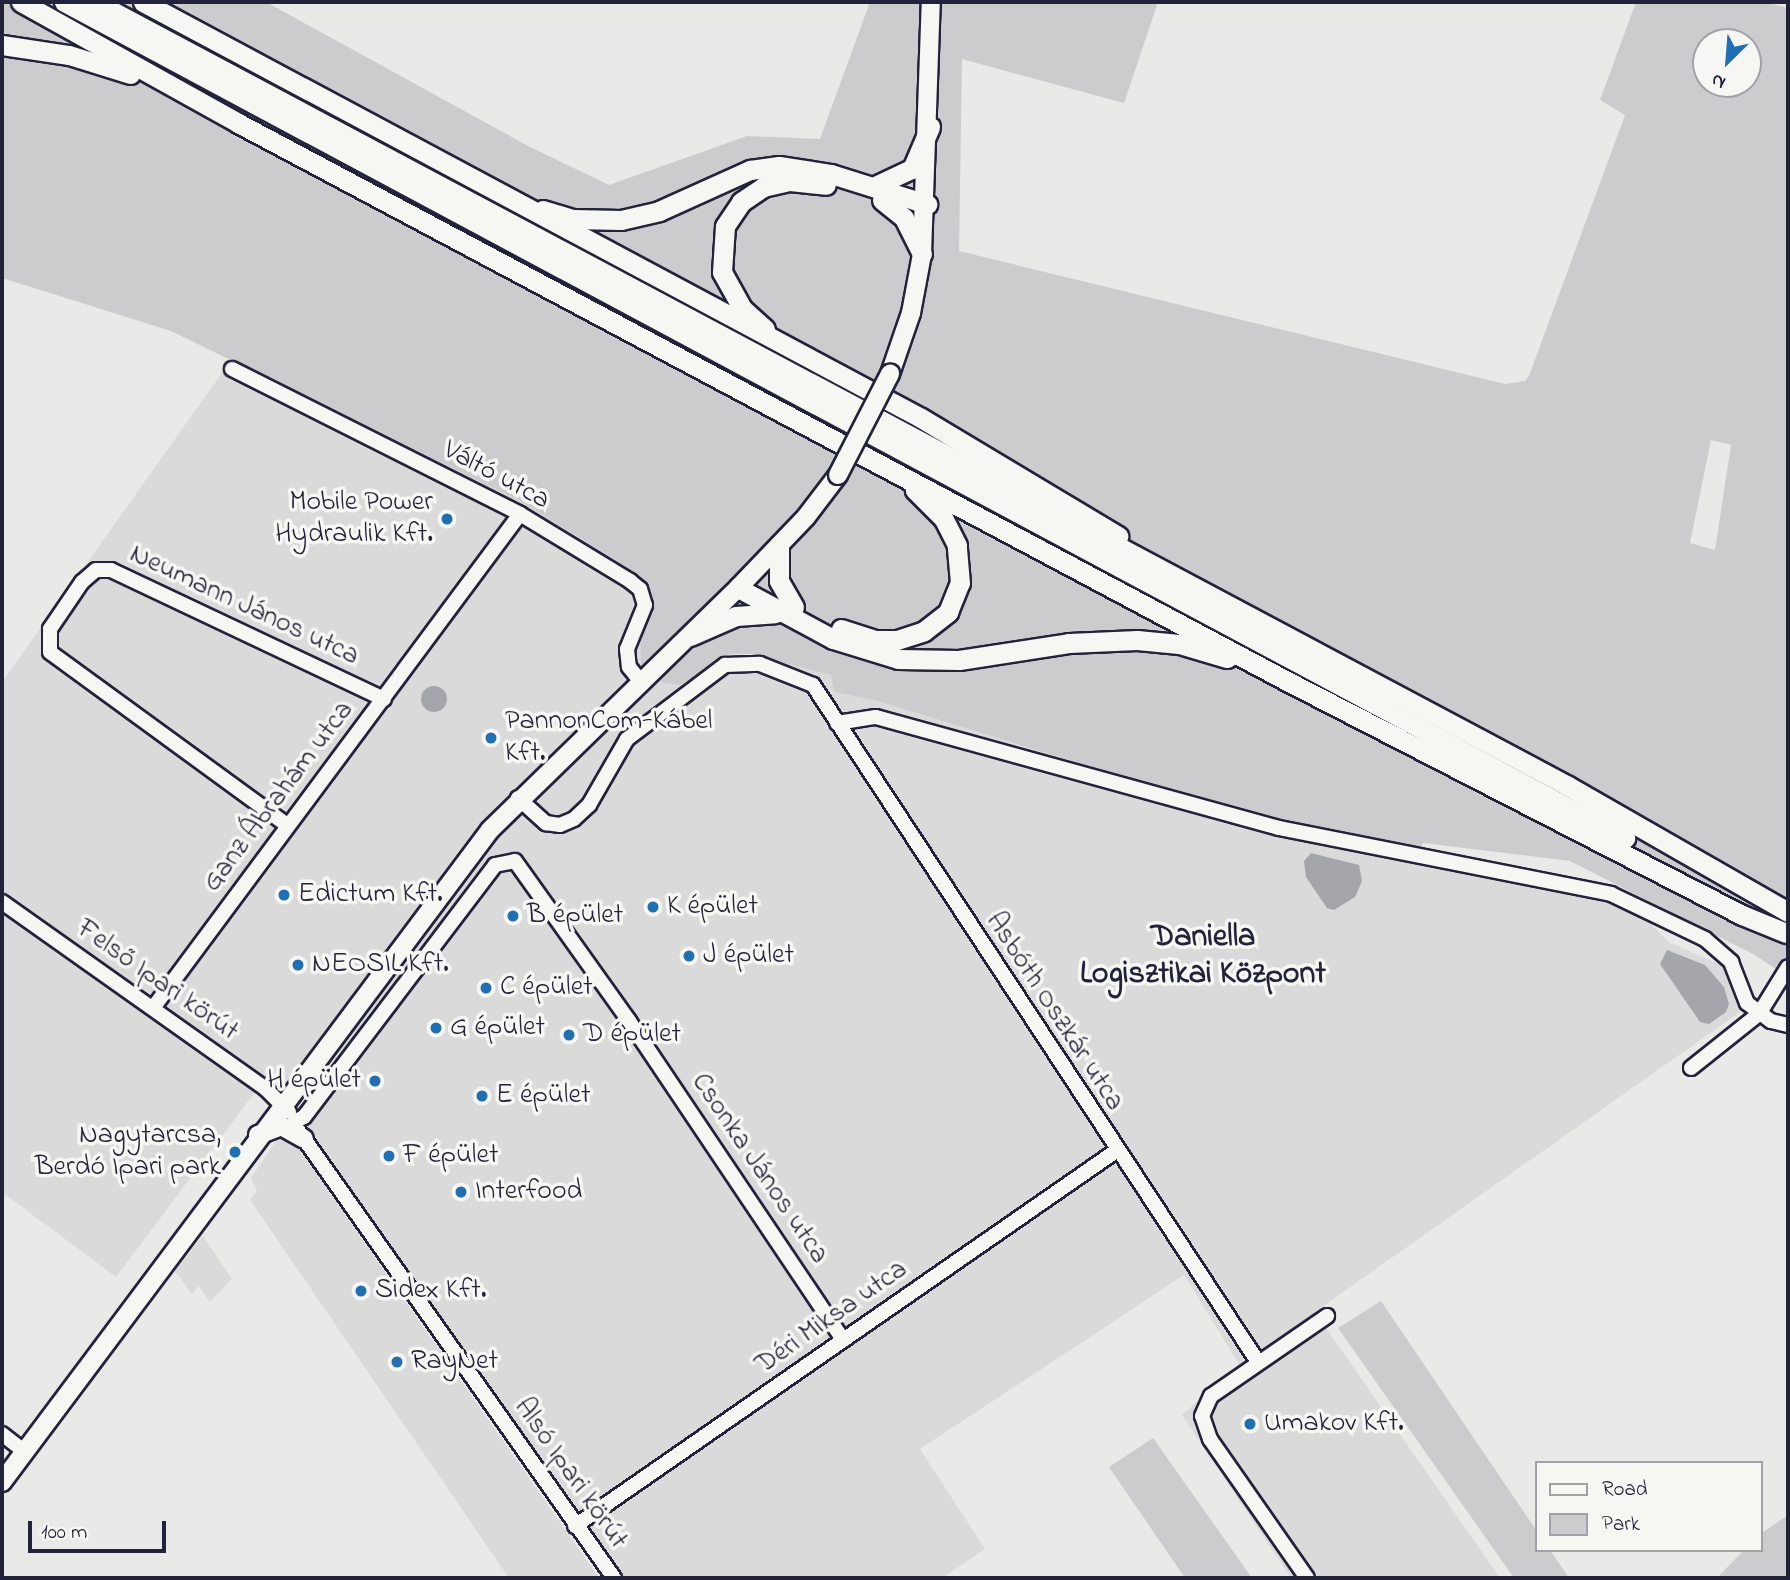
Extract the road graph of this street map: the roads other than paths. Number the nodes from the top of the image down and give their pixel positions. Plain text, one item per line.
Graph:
1 (21, 2) edge
2 (64, 2) edge
3 (95, 2) edge
4 (143, 2) edge
5 (931, 2) edge
6 (2, 45) edge
7 (238, 123) junction
8 (930, 127) junction
9 (869, 184) junction
10 (492, 191) junction
11 (882, 200) junction
12 (927, 206) junction
13 (922, 254) junction
14 (819, 365) junction
15 (232, 369) dead end
16 (878, 463) junction
17 (520, 514) junction
18 (779, 545) junction
19 (1182, 581) junction
20 (737, 589) junction
21 (787, 610) junction
22 (690, 636) junction
23 (641, 682) junction
24 (1289, 682) junction
25 (384, 699) junction
26 (837, 723) junction
27 (518, 798) junction
28 (287, 825) junction
29 (2, 902) edge
30 (1788, 912) edge
31 (1787, 934) edge
32 (1787, 969) edge
33 (153, 1008) junction
34 (1759, 1014) junction
35 (1788, 1025) edge
36 (1691, 1068) dead end
37 (283, 1102) junction
38 (294, 1122) junction
39 (258, 1135) junction
40 (304, 1139) junction
41 (1116, 1151) junction
42 (1326, 1316) dead end
43 (844, 1340) junction
44 (1258, 1362) junction
45 (2, 1434) edge
46 (24, 1451) junction
47 (2, 1482) edge
48 (575, 1526) junction
49 (614, 1578) edge
50 (1307, 1578) edge

1 - 7 highway
2 - 31 highway
3 - 19 highway
4 - 10 highway
5 - 8 main road
6 - 7 highway
7 - 16 highway
8 - 9 highway
8 - 12 main road
9 - 10 highway
9 - 12 highway
10 - 14 highway
11 - 12 highway
11 - 13 highway
11 - 14 highway
12 - 13 main road
13 - 18 main road, bridge
14 - 19 highway
15 - 17 street, Váltó utca
16 - 21 highway
16 - 24 highway
17 - 23 street, Váltó utca
17 - 25 street, Ganz Ábrahám utca
18 - 20 main road
18 - 21 highway
19 - 30 highway
20 - 21 highway
20 - 22 main road
21 - 22 highway
21 - 24 highway
22 - 23 main road
23 - 27 main road
24 - 31 highway
25 - 28 street, Ganz Ábrahám utca
25 - 28 street, Neumann János utca
26 - 27 street, Asbóth Oszkár utca
26 - 34 street
26 - 41 street, Asbóth Oszkár utca
27 - 37 main road
28 - 33 street, Ganz Ábrahám utca
29 - 33 street, Felső Ipari körút
32 - 34 street
33 - 37 street, Felső Ipari körút
34 - 35 street
34 - 36 street
37 - 38 street, Alsó Ipari körút
37 - 39 main road
38 - 40 street, Alsó Ipari körút
38 - 43 street, Csonka János utca
39 - 40 main road
39 - 46 main road
40 - 48 street, Alsó Ipari körút
41 - 43 street, Déri Miksa utca
41 - 44 street, Asbóth Oszkár utca
42 - 44 street
43 - 48 street, Déri Miksa utca
44 - 50 street
45 - 46 street
46 - 47 main road
48 - 49 street, Alsó Ipari körút

